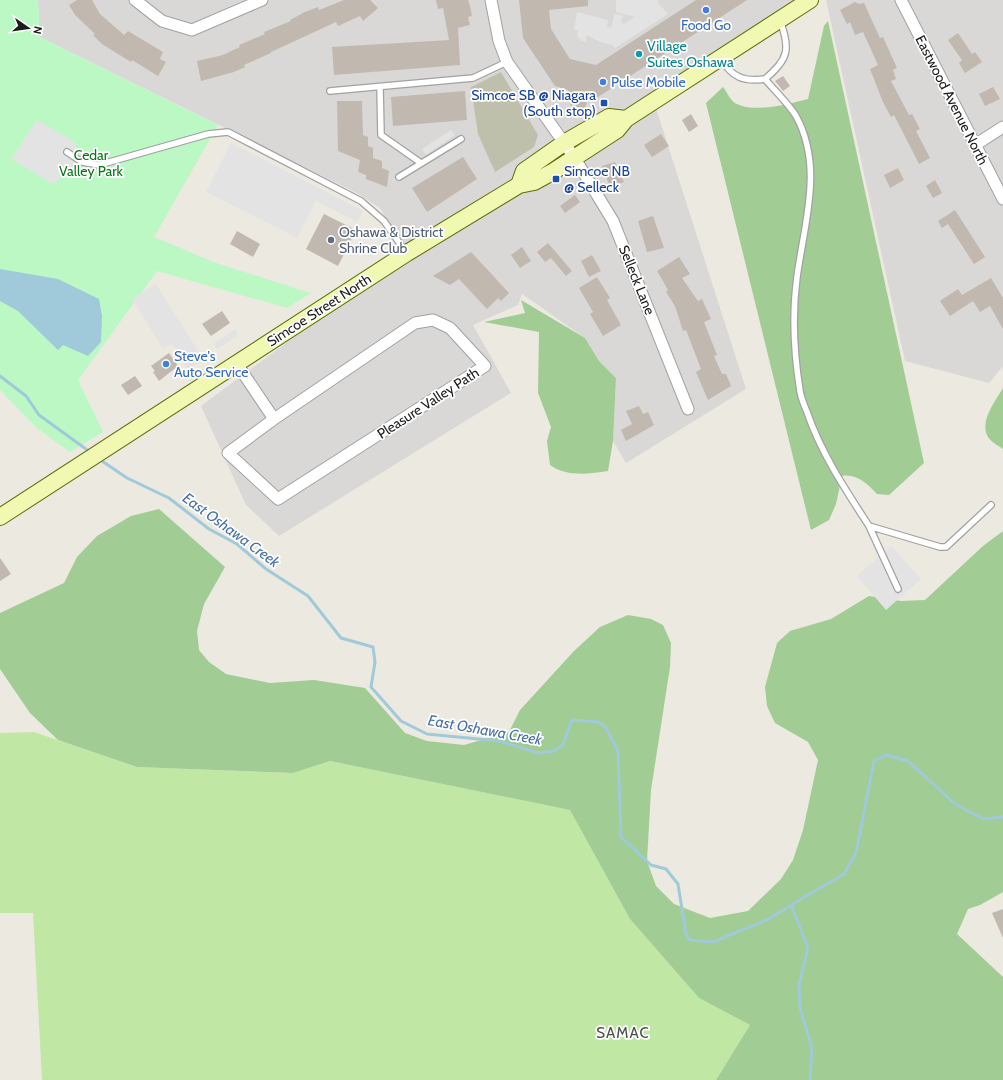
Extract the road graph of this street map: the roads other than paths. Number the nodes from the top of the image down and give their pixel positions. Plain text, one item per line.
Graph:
1 (135, 0) edge
2 (262, 0) edge
3 (492, 0) edge
4 (810, 0) edge
5 (901, 0) edge
6 (780, 21) junction
7 (721, 59) junction
8 (507, 62) junction
9 (765, 79) junction
10 (380, 87) junction
11 (330, 91) dead end
12 (626, 119) junction
13 (1003, 127) edge
14 (461, 139) dead end
15 (564, 143) junction
16 (975, 145) junction
17 (68, 152) dead end
18 (574, 157) junction
19 (421, 163) junction
20 (399, 177) dead end
21 (519, 184) junction
22 (1003, 199) edge
23 (407, 253) junction
24 (237, 364) junction
25 (688, 410) dead end
26 (274, 419) junction
27 (991, 505) dead end
28 (0, 517) edge
29 (869, 526) junction
30 (898, 589) dead end

1 - 2 street
3 - 8 street, Selleck Lane
4 - 6 main road, Simcoe Street North
5 - 16 street, Eastwood Avenue North
6 - 7 main road, Simcoe Street North
6 - 9 lane
7 - 9 lane
7 - 12 main road, Simcoe Street North
8 - 10 lane
8 - 15 street, Selleck Lane
9 - 29 lane
10 - 11 lane
10 - 19 lane
12 - 15 main road, Simcoe Street North
12 - 18 main road, Simcoe Street North
13 - 16 street
14 - 19 lane
15 - 18 street, Selleck Lane
15 - 21 main road, Simcoe Street North
16 - 22 street, Eastwood Avenue North
17 - 23 lane
18 - 21 main road, Simcoe Street North
18 - 25 street, Selleck Lane
19 - 20 lane
21 - 23 main road, Simcoe Street North
23 - 24 main road, Simcoe Street North
24 - 26 street
24 - 28 main road, Simcoe Street North
26 - 26 street, Pleasure Valley Path
27 - 29 lane
29 - 30 lane

